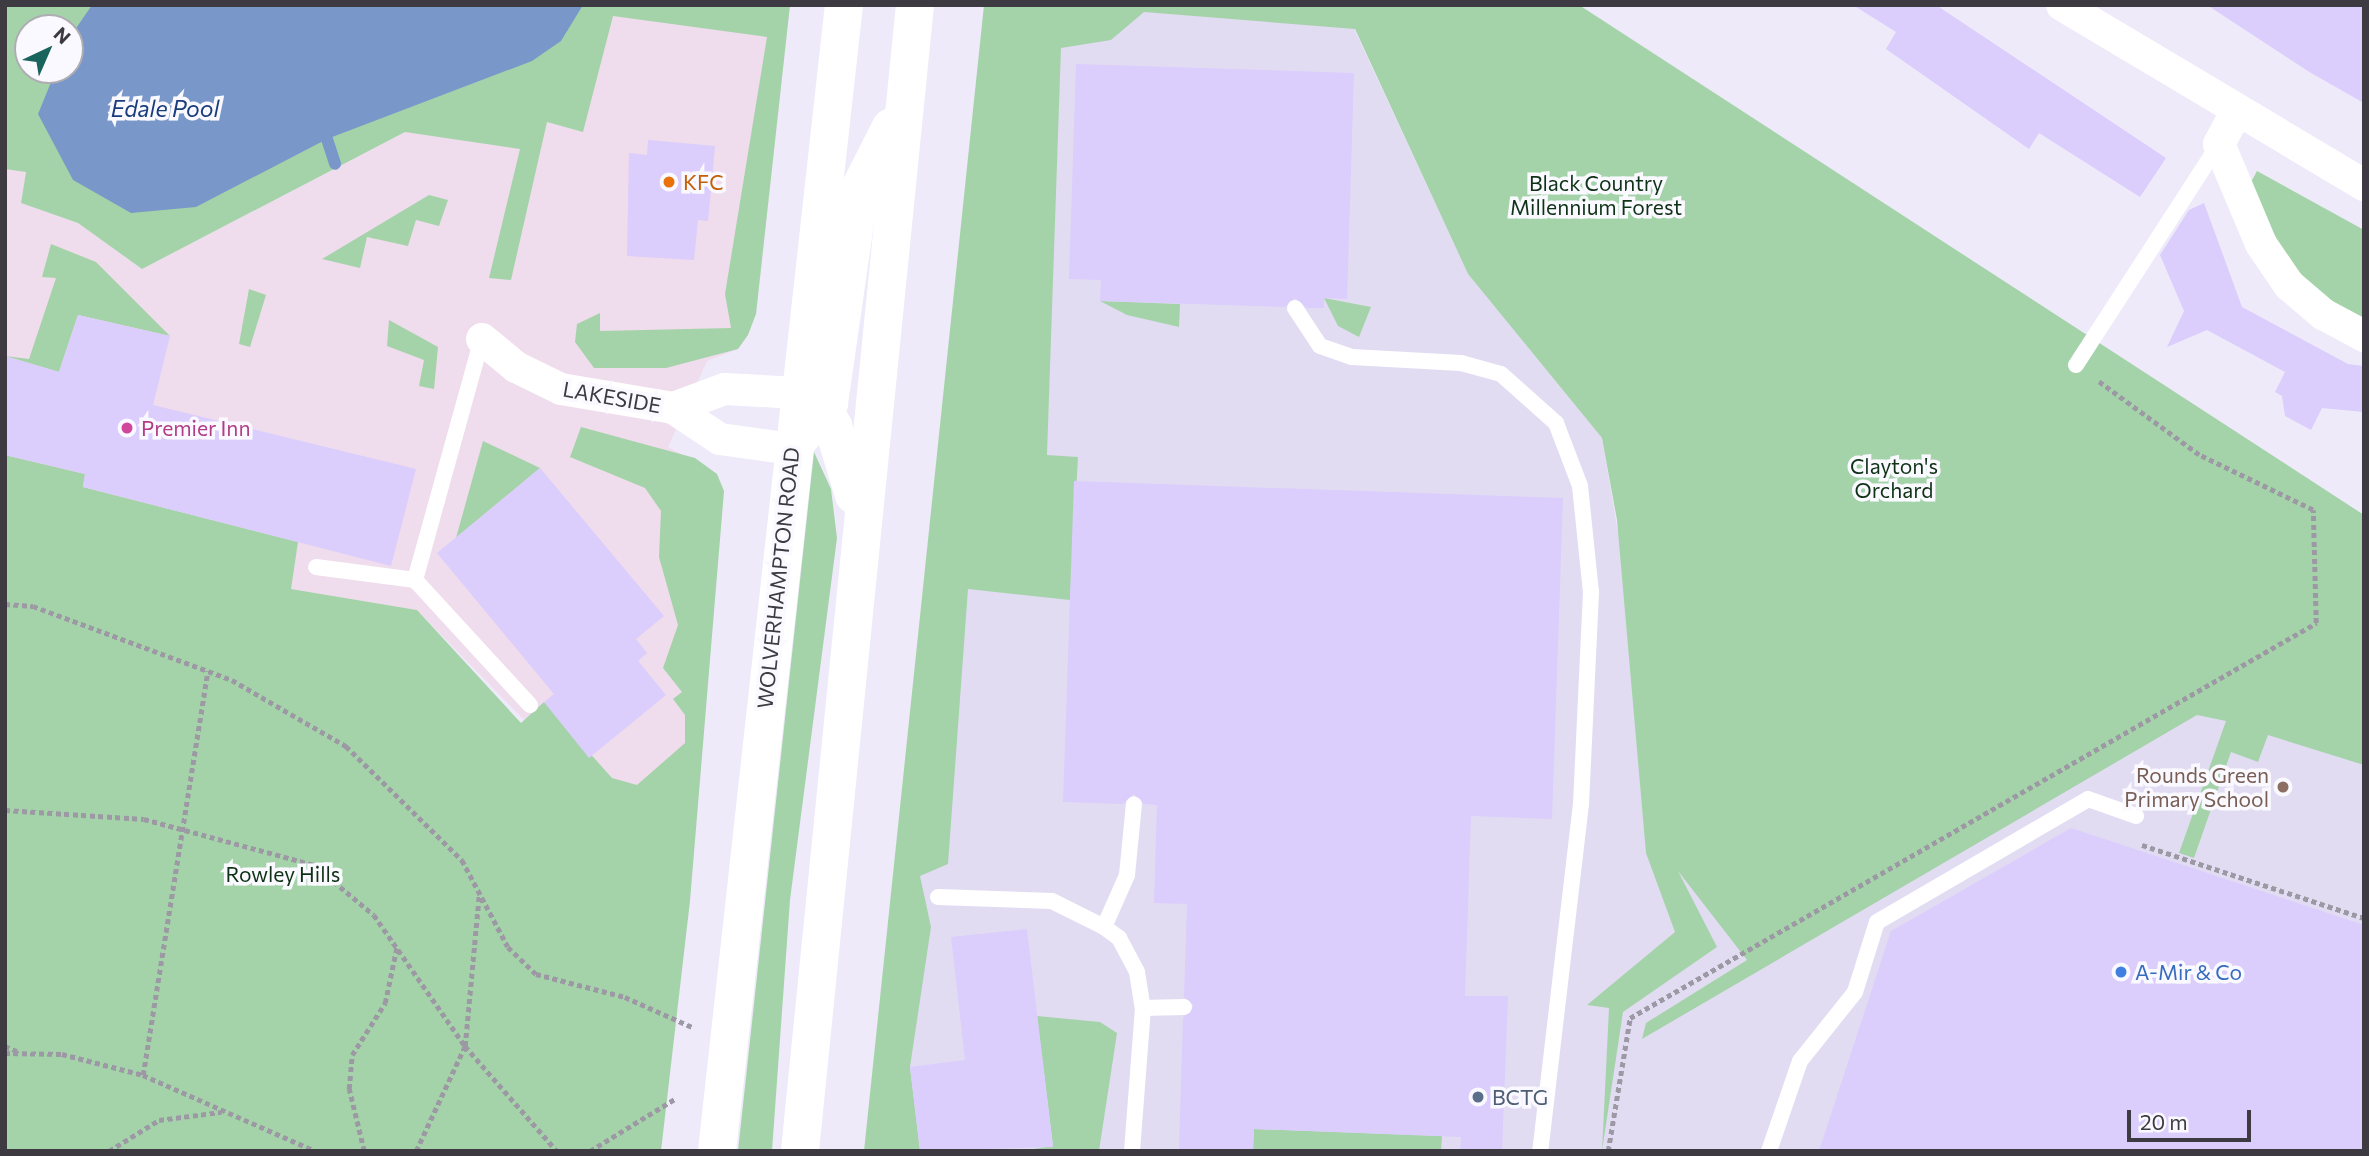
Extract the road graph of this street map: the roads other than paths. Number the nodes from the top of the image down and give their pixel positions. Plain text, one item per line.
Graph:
1 (844, 5) edge
2 (915, 5) edge
3 (2062, 5) edge
4 (901, 107) junction
5 (2235, 114) junction
6 (2219, 144) junction
7 (2364, 185) edge
8 (1296, 308) dead end
9 (2364, 336) edge
10 (482, 339) joint
11 (2076, 365) road end
12 (811, 401) junction
13 (673, 408) junction
14 (792, 449) junction
15 (860, 524) junction
16 (316, 567) dead end
17 (415, 580) junction
18 (530, 705) dead end
19 (1134, 804) dead end
20 (2136, 816) dead end
21 (938, 897) dead end
22 (1104, 927) junction
23 (1143, 1007) junction
24 (1184, 1007) dead end
25 (717, 1151) edge
26 (800, 1151) edge
27 (1132, 1151) edge
28 (1540, 1151) edge
29 (1769, 1151) edge

1 - 12 highway
2 - 4 highway
3 - 5 street
4 - 12 highway
4 - 15 highway
5 - 6 street
5 - 7 street
6 - 9 street
6 - 11 lane
8 - 28 lane
10 - 13 street, LAKESIDE
10 - 17 lane
12 - 13 street, LAKESIDE
12 - 14 highway
12 - 15 highway
13 - 14 street, LAKESIDE
14 - 25 highway, WOLVERHAMPTON ROAD
15 - 26 highway
16 - 17 lane
17 - 18 lane
19 - 22 lane
20 - 29 lane
21 - 22 lane
22 - 23 lane
23 - 24 lane
23 - 27 lane

